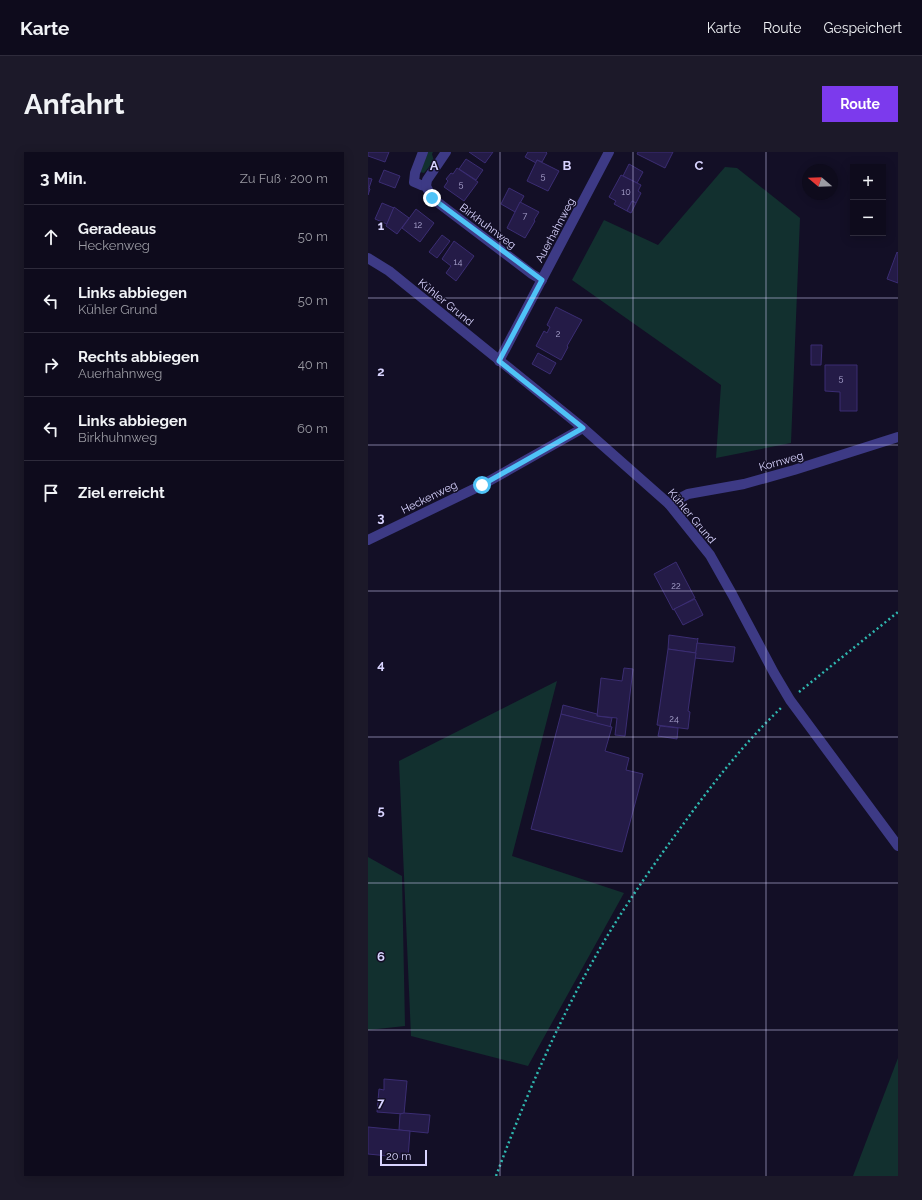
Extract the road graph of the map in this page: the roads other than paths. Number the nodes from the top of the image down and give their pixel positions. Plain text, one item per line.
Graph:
1 (423, 152) edge
2 (446, 152) edge
3 (609, 152) edge
4 (426, 186) junction
5 (368, 258) edge
6 (542, 280) junction
7 (499, 361) junction
8 (583, 428) junction
9 (898, 436) edge
10 (669, 504) junction
11 (368, 540) edge
12 (898, 846) edge

1 - 4 street, Birkhuhnweg
2 - 4 street
3 - 6 street, Auerhahnweg
4 - 6 street, Birkhuhnweg
5 - 7 street, Kühler Grund
6 - 7 street, Auerhahnweg
7 - 8 street, Kühler Grund
8 - 10 street, Kühler Grund
8 - 11 street, Heckenweg
9 - 10 street, Kornweg
10 - 12 street, Kühler Grund

